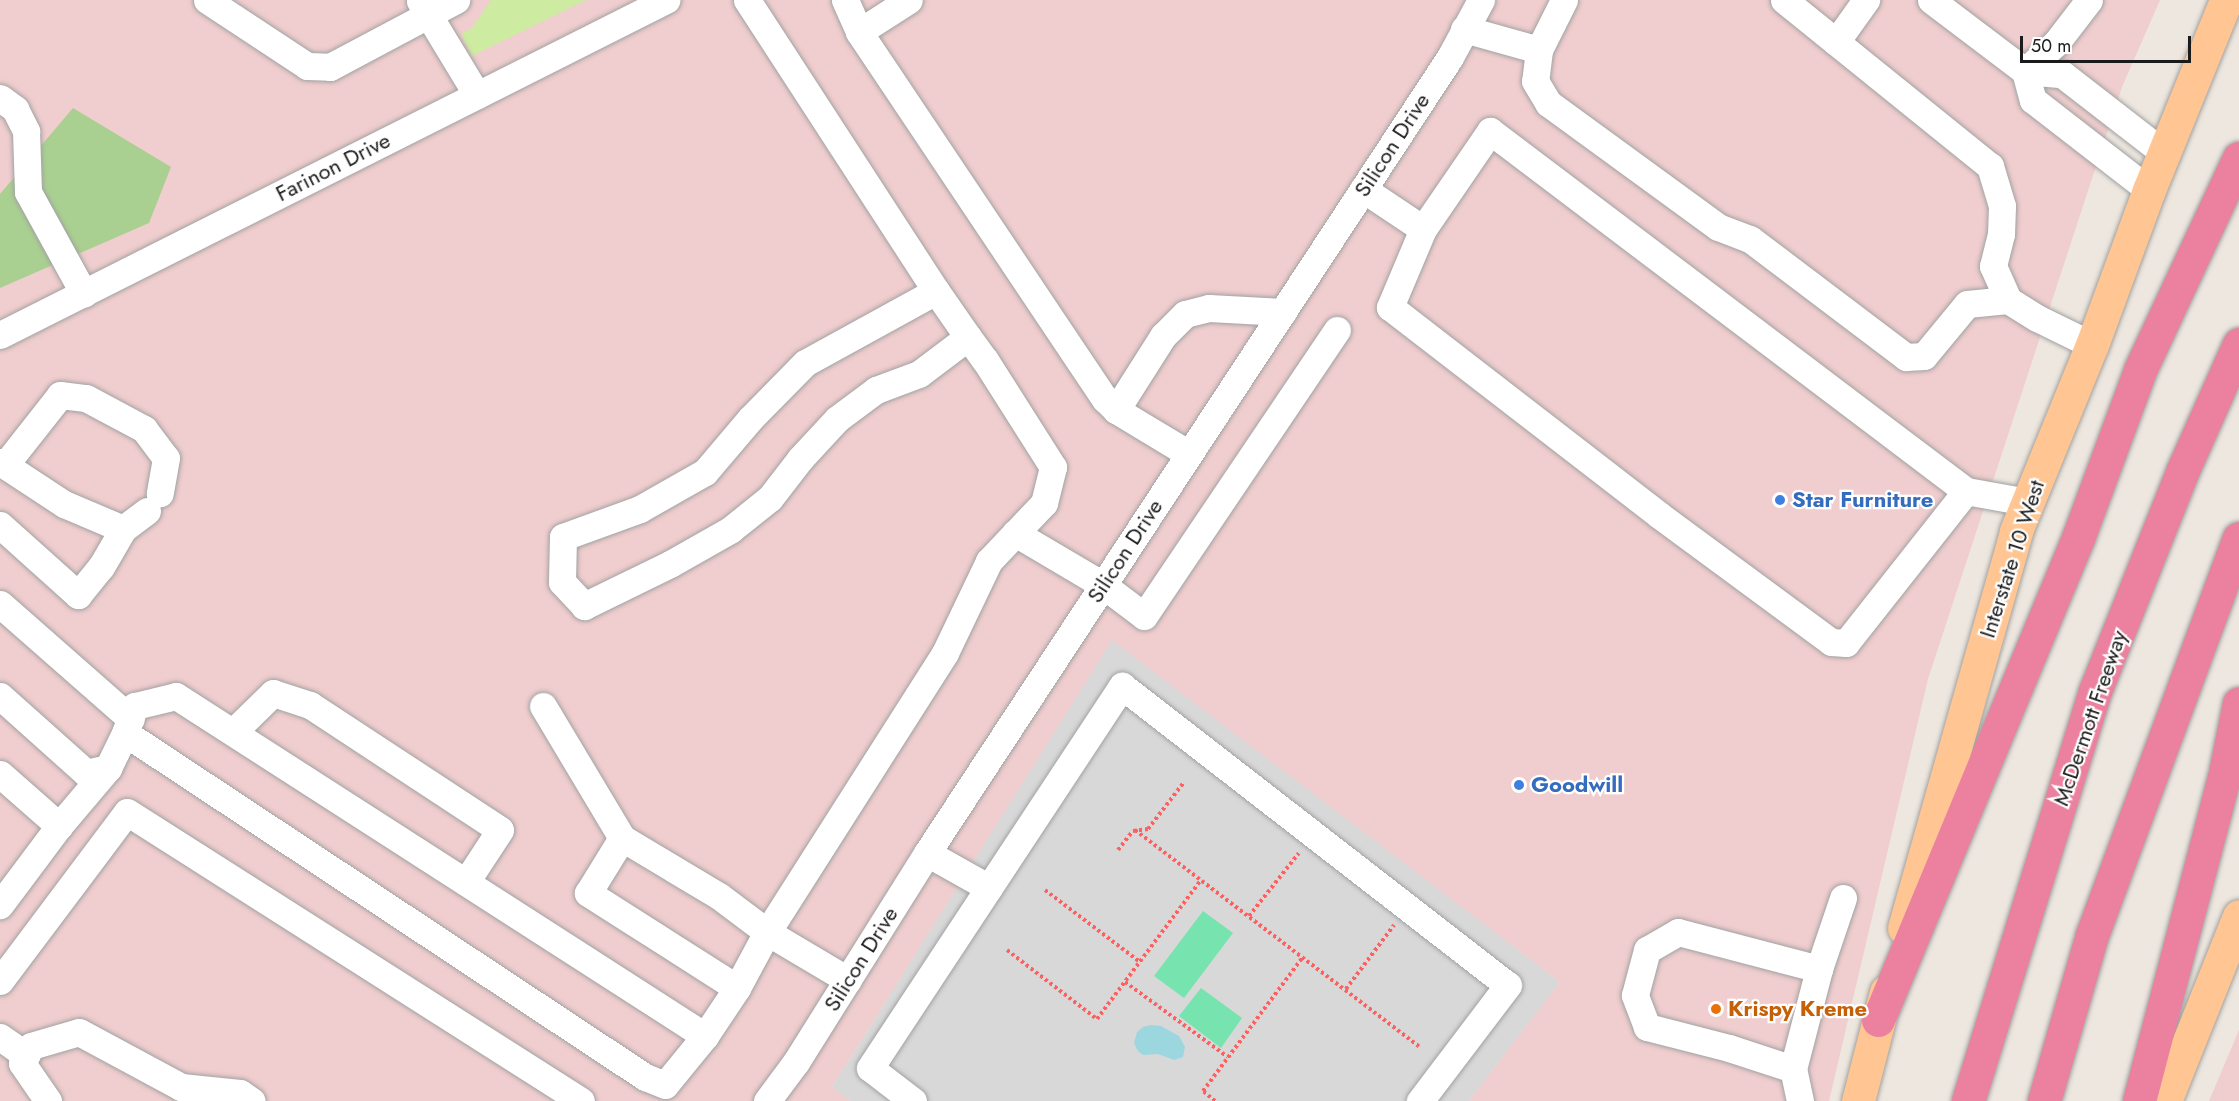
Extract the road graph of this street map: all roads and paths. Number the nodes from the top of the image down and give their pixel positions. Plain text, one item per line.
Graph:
1 (207, 0) edge
2 (456, 0) edge
3 (666, 0) edge
4 (747, 0) edge
5 (845, 0) edge
6 (909, 0) edge
7 (1481, 0) edge
8 (1564, 0) edge
9 (1784, 0) edge
10 (1866, 0) edge
11 (1931, 0) edge
12 (2089, 0) edge
13 (2226, 0) edge
14 (425, 7) edge
15 (1464, 29) junction
16 (859, 32) junction
17 (1836, 42) junction
18 (1539, 50) junction
19 (2025, 71) junction
20 (477, 94) junction
21 (0, 98) edge
22 (2165, 154) junction
23 (2239, 158) edge
24 (1363, 189) junction
25 (2149, 190) junction
26 (1423, 229) junction
27 (1993, 266) junction
28 (936, 291) junction
29 (84, 294) junction
30 (2008, 300) junction
31 (1967, 304) junction
32 (1282, 312) junction
33 (1337, 330) dead end
34 (0, 335) edge
35 (968, 337) junction
36 (2092, 345) junction
37 (2239, 345) edge
38 (1116, 410) junction
39 (1190, 454) junction
40 (2, 464) edge
41 (1966, 490) junction
42 (2027, 502) junction
43 (0, 525) edge
44 (123, 529) junction
45 (1015, 533) junction
46 (2239, 538) edge
47 (1103, 585) junction
48 (0, 604) edge
49 (0, 696) edge
50 (2239, 703) edge
51 (543, 706) dead end
52 (128, 726) junction
53 (233, 732) junction
54 (108, 768) junction
55 (1184, 782) dead end
56 (4, 785) edge
57 (90, 789) junction
58 (128, 812) junction
59 (59, 826) junction
60 (1148, 829) junction
61 (1135, 831) junction
62 (1313, 834) junction
63 (622, 838) junction
64 (1147, 840) junction
65 (1118, 850) dead end
66 (927, 853) junction
67 (1201, 880) junction
68 (466, 882) junction
69 (989, 888) junction
70 (1045, 890) dead end
71 (1843, 898) dead end
72 (0, 905) edge
73 (1408, 907) junction
74 (1249, 916) junction
75 (2239, 916) edge
76 (766, 932) junction
77 (1006, 950) dead end
78 (1304, 957) junction
79 (1140, 962) junction
80 (1820, 969) junction
81 (848, 980) junction
82 (0, 981) edge
83 (1125, 982) junction
84 (737, 988) junction
85 (1346, 989) junction
86 (1878, 1020) junction
87 (705, 1036) junction
88 (0, 1037) edge
89 (1419, 1046) dead end
90 (26, 1055) junction
91 (1228, 1057) junction
92 (1793, 1069) junction
93 (773, 1099) edge
94 (48, 1101) edge
95 (252, 1101) edge
96 (581, 1101) edge
97 (913, 1101) edge
98 (1215, 1101) edge
99 (1420, 1101) edge
100 (1800, 1101) edge
101 (1858, 1101) edge
102 (1968, 1101) edge
103 (2044, 1101) edge
104 (2139, 1101) edge
105 (2165, 1101) edge

1 - 14 street
2 - 14 street
3 - 20 street, Farinon Drive
4 - 28 street
5 - 16 street
6 - 16 street
7 - 15 street, Silicon Drive
8 - 18 street
9 - 17 street
10 - 17 street
11 - 19 street
12 - 19 street
13 - 22 main road, Interstate 10 West
14 - 20 street
15 - 18 street
15 - 24 street, Silicon Drive
16 - 38 street
17 - 27 street
18 - 31 street
19 - 22 street
19 - 25 street
20 - 29 street, Farinon Drive
21 - 29 street
22 - 25 main road, Interstate 10 West
23 - 86 highway
24 - 26 street
24 - 32 street, Silicon Drive
25 - 36 main road, Interstate 10 West
26 - 41 street
26 - 41 street
27 - 30 street
27 - 31 street
28 - 35 street
28 - 35 street
29 - 34 street, Farinon Drive
30 - 31 street
30 - 36 street
32 - 38 street
32 - 39 street, Silicon Drive
33 - 47 street
35 - 45 street
36 - 42 main road, Interstate 10 West
37 - 102 highway, McDermott Freeway
38 - 39 street
39 - 47 street, Silicon Drive
40 - 44 street
40 - 44 street
41 - 42 street
42 - 86 main road, Interstate 10 West
43 - 44 street
45 - 47 street
45 - 76 street
46 - 103 highway
47 - 66 street, Silicon Drive
48 - 52 street
49 - 54 street
50 - 104 highway
51 - 63 street
52 - 53 street
52 - 54 street
52 - 87 street
53 - 68 street
53 - 68 street
54 - 57 street
55 - 60 path
56 - 59 street
57 - 58 street
57 - 59 street
58 - 82 street
58 - 96 street
59 - 72 street
60 - 61 path
60 - 64 path
61 - 64 path
61 - 65 path
62 - 69 street
62 - 73 street
62 - 74 path
63 - 76 street
63 - 84 street
64 - 67 path
66 - 69 street
66 - 81 street, Silicon Drive
67 - 74 path
67 - 79 path
68 - 87 street
69 - 97 street
70 - 79 path
71 - 80 street
73 - 85 path
73 - 99 street
74 - 78 path
75 - 105 main road
76 - 81 street
76 - 84 street
77 - 83 path
78 - 85 path
78 - 91 path
79 - 83 path
80 - 92 street
80 - 92 street
81 - 93 street, Silicon Drive
83 - 91 path
84 - 87 street
85 - 89 path
86 - 101 main road, Interstate 10 West
88 - 90 street
90 - 94 street
90 - 95 street
91 - 98 path
92 - 100 street

